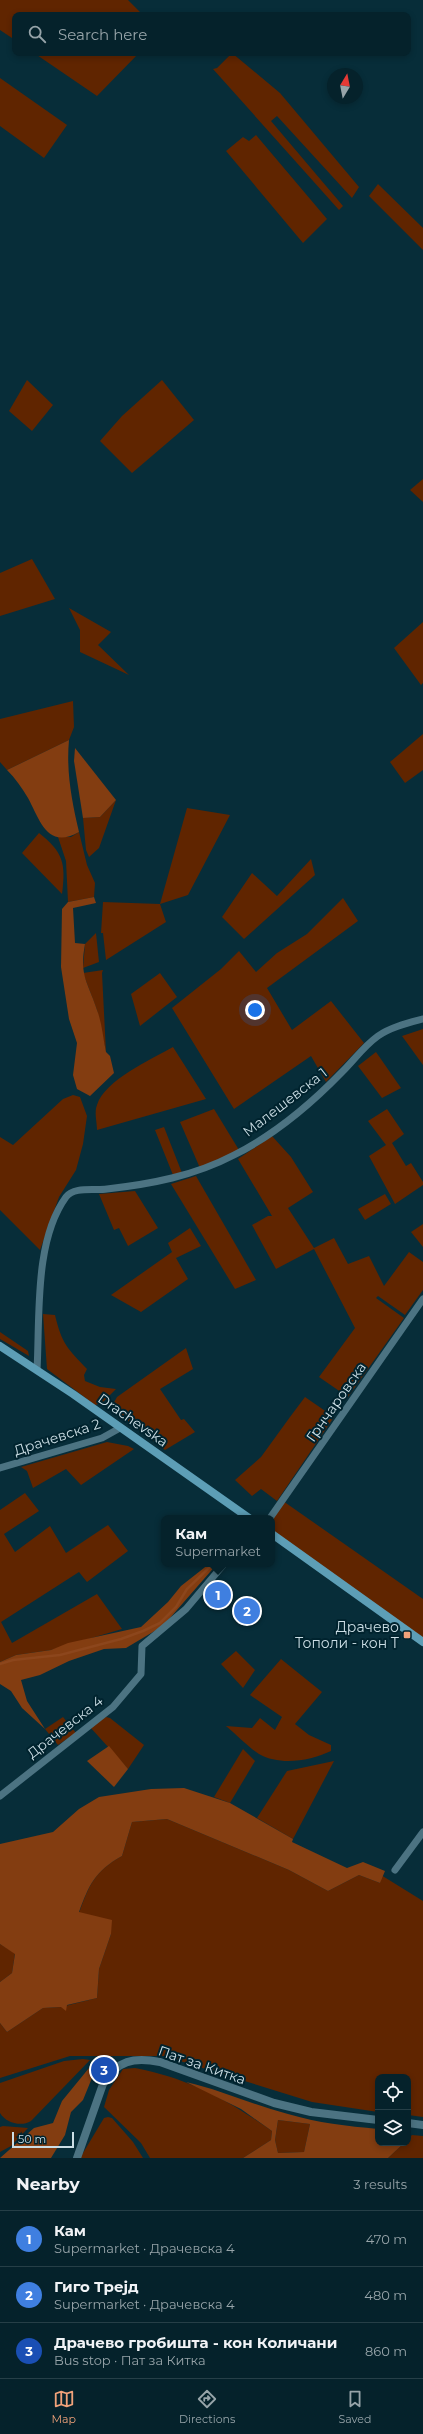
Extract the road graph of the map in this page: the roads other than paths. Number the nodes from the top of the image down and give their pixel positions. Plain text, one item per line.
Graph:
1 (423, 1018) edge
2 (423, 1299) edge
3 (0, 1346) edge
4 (37, 1370) junction
5 (120, 1428) junction
6 (0, 1468) edge
7 (245, 1515) edge
8 (272, 1515) edge
9 (275, 1536) edge
10 (221, 1567) edge
11 (411, 1634) junction
12 (423, 1637) edge
13 (423, 1642) edge
14 (0, 1796) edge
15 (423, 1832) edge
16 (395, 1870) dead end
17 (375, 2120) edge
18 (411, 2123) edge
19 (423, 2125) edge
20 (77, 2158) edge

1 - 4 street, Малешевска 1
2 - 8 street, Грнчаровска
3 - 4 main road, Drachevska
4 - 5 main road, Drachevska
5 - 6 street, Драчевска 2
5 - 7 main road, Drachevska
9 - 11 main road
10 - 14 street, Драчевска 4
11 - 12 street
11 - 13 main road
15 - 16 street
17 - 20 street, Пат за Китка
18 - 19 street

